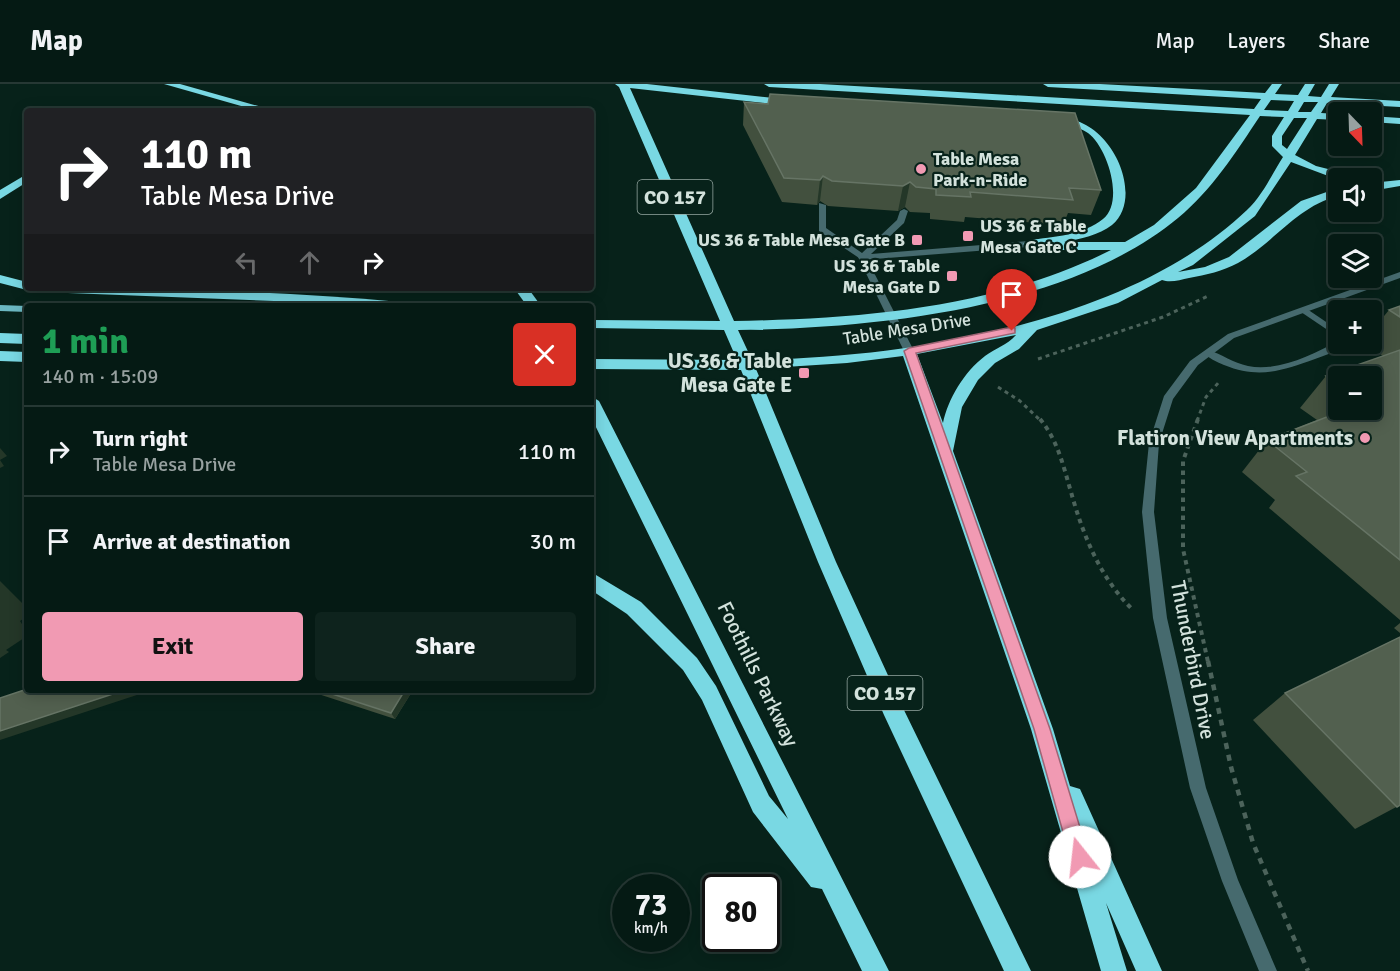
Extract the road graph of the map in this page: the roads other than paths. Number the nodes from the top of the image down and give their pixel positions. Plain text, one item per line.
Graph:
1 (169, 84) edge
2 (621, 84) edge
3 (769, 84) edge
4 (1048, 84) edge
5 (1277, 84) edge
6 (1310, 84) edge
7 (1334, 84) edge
8 (808, 104) edge
9 (1400, 104) edge
10 (260, 108) edge
11 (1328, 116) edge
12 (1382, 120) edge
13 (1048, 121) edge
14 (1400, 121) edge
15 (1288, 157) junction
16 (1328, 172) edge
17 (24, 179) edge
18 (1382, 181) edge
19 (1400, 182) edge
20 (1382, 185) edge
21 (0, 195) edge
22 (1328, 195) edge
23 (822, 205) edge
24 (904, 211) edge
25 (1029, 244) junction
26 (1126, 246) junction
27 (862, 257) junction
28 (1400, 275) edge
29 (0, 279) edge
30 (1156, 280) junction
31 (24, 285) edge
32 (129, 291) edge
33 (368, 303) edge
34 (0, 308) edge
35 (24, 309) edge
36 (1304, 310) junction
37 (892, 317) junction
38 (594, 324) edge
39 (1033, 325) junction
40 (1328, 327) edge
41 (0, 338) edge
42 (24, 339) edge
43 (1328, 349) edge
44 (909, 351) junction
45 (1208, 353) junction
46 (0, 356) edge
47 (24, 357) edge
48 (596, 364) edge
49 (594, 407) edge
50 (945, 452) junction
51 (594, 582) edge
52 (1042, 729) junction
53 (842, 905) junction
54 (876, 971) edge
55 (1018, 971) edge
56 (1114, 971) edge
57 (1149, 971) edge
58 (1268, 971) edge

1 - 10 highway
2 - 8 highway
2 - 55 highway, CO 157
3 - 11 highway
4 - 9 highway
5 - 26 highway, Table Mesa Drive
6 - 15 highway
7 - 15 highway, Table Mesa Drive
12 - 14 highway
13 - 25 highway
15 - 16 highway
15 - 30 highway, Table Mesa Drive
17 - 21 highway
18 - 19 highway
19 - 20 highway
22 - 30 highway
23 - 27 street
24 - 27 street
25 - 26 highway
25 - 27 street
26 - 37 highway, Table Mesa Drive
27 - 37 street
28 - 36 street, Thunderbird Drive
29 - 31 highway
30 - 39 highway, Table Mesa Drive
32 - 33 highway
34 - 35 main road
36 - 40 street
36 - 45 street, Thunderbird Drive
37 - 38 highway, Table Mesa Drive
37 - 44 street
39 - 44 highway, Table Mesa Drive
39 - 50 highway
41 - 42 highway
43 - 45 street
44 - 48 highway, Table Mesa Drive
44 - 50 highway
45 - 58 street, Thunderbird Drive
46 - 47 highway
49 - 53 highway, Foothills Parkway
50 - 52 highway
51 - 53 highway
52 - 56 highway
52 - 57 highway
53 - 54 highway, Foothills Parkway

